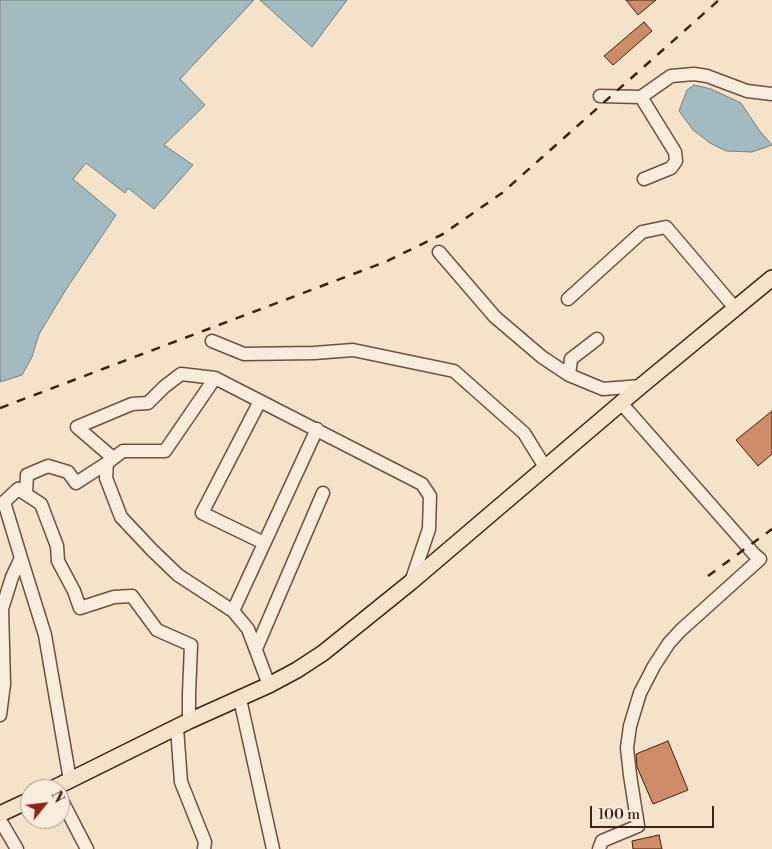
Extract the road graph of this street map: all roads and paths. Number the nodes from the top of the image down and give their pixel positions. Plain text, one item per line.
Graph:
1 (772, 94) edge
2 (600, 96) dead end
3 (641, 97) junction
4 (644, 179) dead end
5 (439, 252) dead end
6 (772, 278) edge
7 (568, 299) dead end
8 (735, 308) junction
9 (597, 339) dead end
10 (212, 341) dead end
11 (569, 375) junction
12 (215, 378) junction
13 (641, 386) junction
14 (260, 401) junction
15 (620, 403) junction
16 (317, 429) junction
17 (110, 460) junction
18 (545, 467) junction
19 (323, 493) dead end
20 (26, 494) junction
21 (264, 543) junction
22 (22, 558) junction
23 (766, 558) edge
24 (6, 574) edge
25 (411, 582) junction
26 (233, 611) junction
27 (256, 649) junction
28 (269, 685) junction
29 (240, 699) junction
30 (0, 715) edge
31 (183, 724) junction
32 (70, 779) edge
33 (70, 780) edge
34 (20, 805) edge
35 (0, 814) edge
36 (70, 817) edge
37 (0, 820) edge
38 (17, 849) edge
39 (87, 849) edge
40 (204, 849) edge
41 (273, 849) edge
42 (599, 849) edge

1 - 3 street
2 - 3 street
3 - 4 street
5 - 11 street
6 - 8 main road
7 - 8 street
8 - 13 main road
9 - 11 street
10 - 18 street
11 - 13 street
12 - 14 street
12 - 17 street
12 - 17 street
13 - 15 main road
14 - 16 street
14 - 21 street
15 - 18 main road
15 - 23 street
16 - 21 street
16 - 25 street
17 - 20 street
17 - 26 street
18 - 25 main road
19 - 27 street
20 - 22 street
20 - 31 street
21 - 26 street
22 - 24 street
22 - 32 street
23 - 42 street
24 - 30 street
25 - 28 main road
26 - 27 street
27 - 28 street
28 - 29 main road
29 - 31 main road
29 - 41 street
31 - 33 main road
31 - 40 street
34 - 35 main road
36 - 39 street
37 - 38 street

